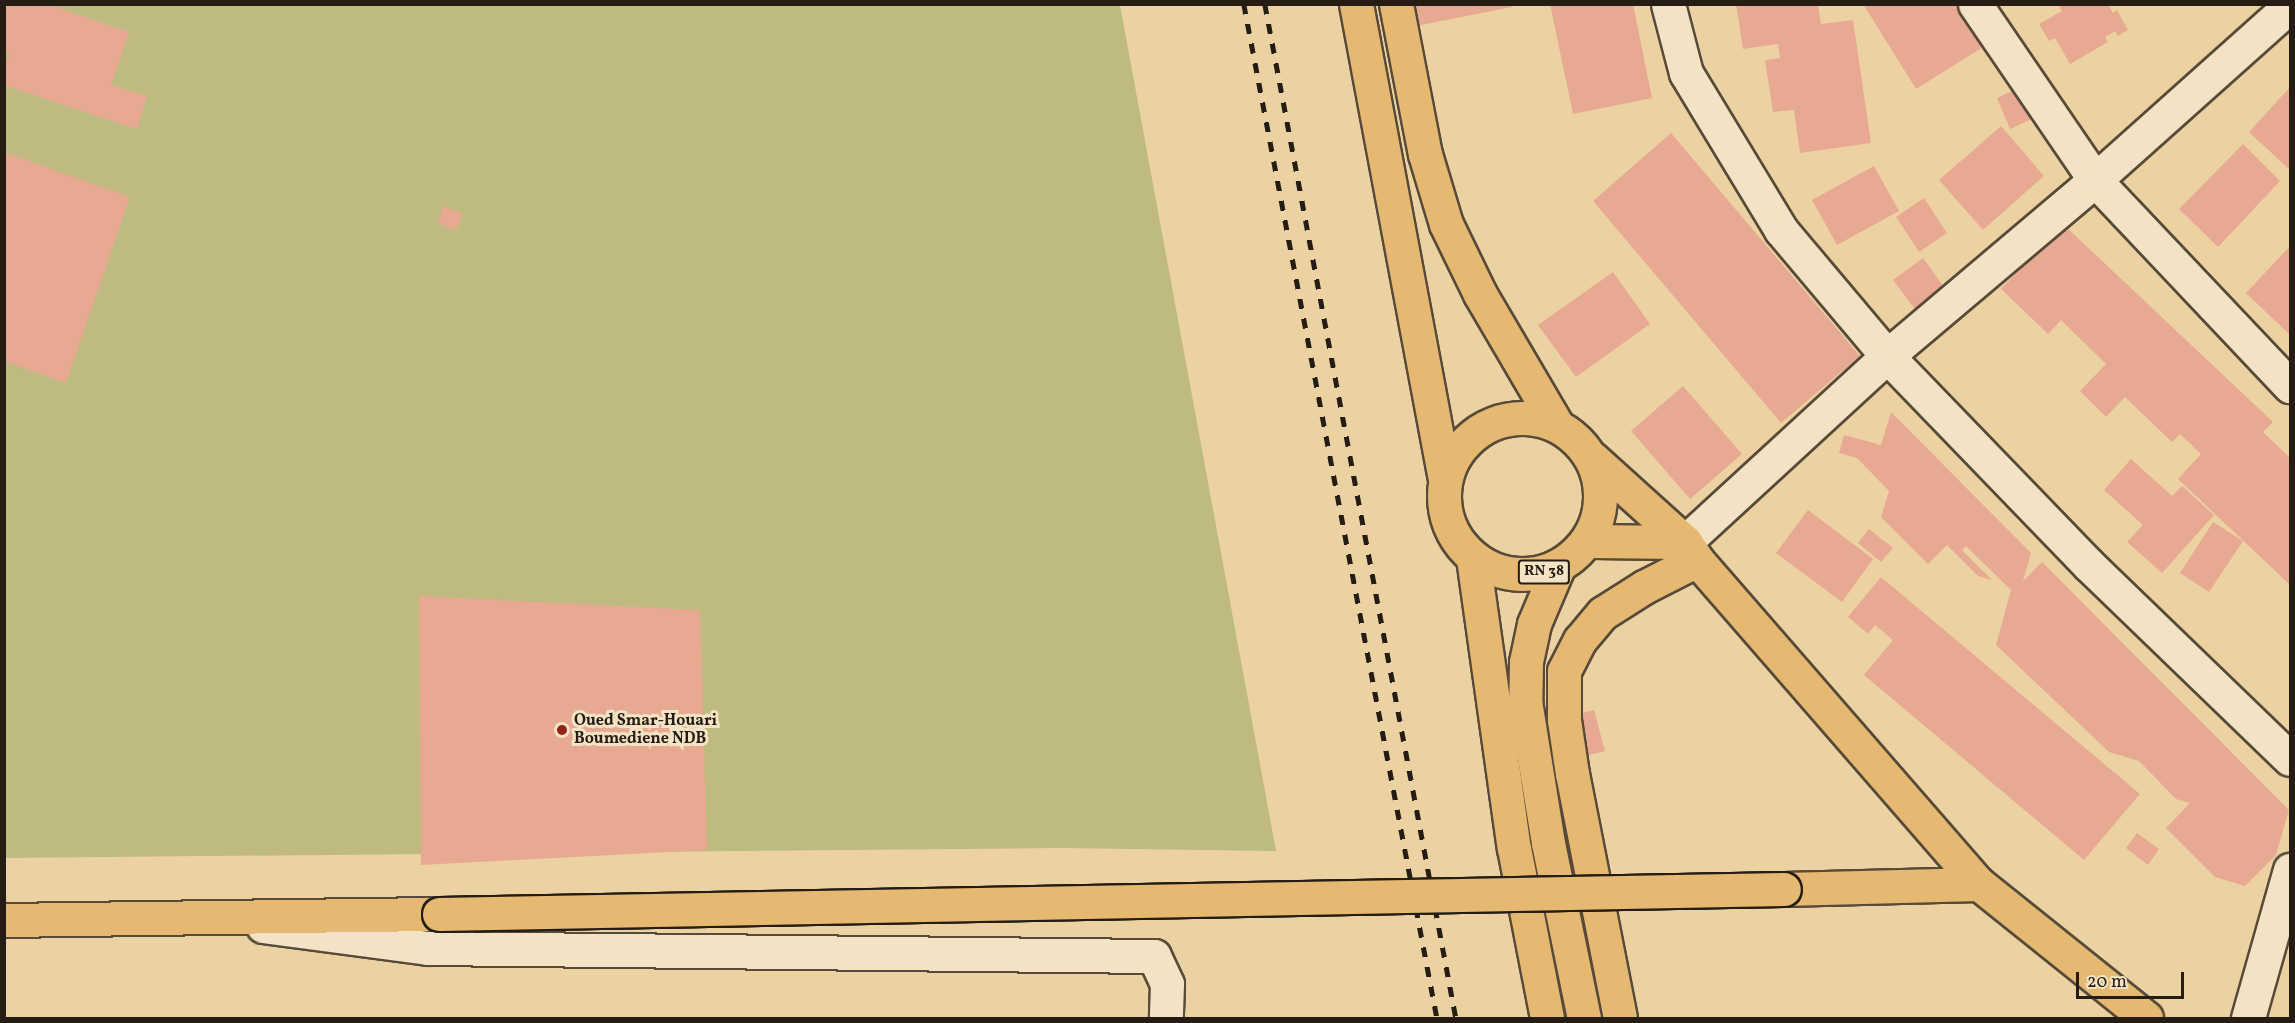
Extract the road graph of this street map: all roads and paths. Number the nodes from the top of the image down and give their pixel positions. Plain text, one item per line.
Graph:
1 (1356, 4) edge
2 (1396, 4) edge
3 (1668, 4) edge
4 (1975, 4) edge
5 (2277, 17) dead end
6 (2095, 180) junction
7 (1887, 356) junction
8 (2290, 386) edge
9 (1557, 425) junction
10 (1592, 458) junction
11 (1445, 479) junction
12 (1587, 541) junction
13 (1691, 551) junction
14 (1473, 558) junction
15 (1559, 565) junction
16 (2290, 759) edge
17 (2290, 870) edge
18 (1978, 884) junction
19 (196, 917) junction
20 (4, 920) edge
21 (1166, 1018) edge
22 (1547, 1018) edge
23 (1584, 1018) edge
24 (1620, 1018) edge
25 (2146, 1018) edge
26 (2248, 1018) edge

1 - 11 main road, RN 38
2 - 9 main road, RN 38
3 - 7 street
4 - 6 street
5 - 6 street
6 - 7 street
6 - 8 street
7 - 13 street
7 - 16 street
9 - 10 main road, RN 38
9 - 11 main road, RN 38
10 - 12 main road, RN 38
10 - 13 main road
11 - 14 main road, RN 38
12 - 13 main road
12 - 15 main road, RN 38
13 - 18 main road
13 - 24 main road
14 - 15 main road, RN 38
14 - 22 main road
15 - 23 main road, RN 38
17 - 26 street
18 - 19 main road, bridge
18 - 25 main road
19 - 20 main road
19 - 21 street

